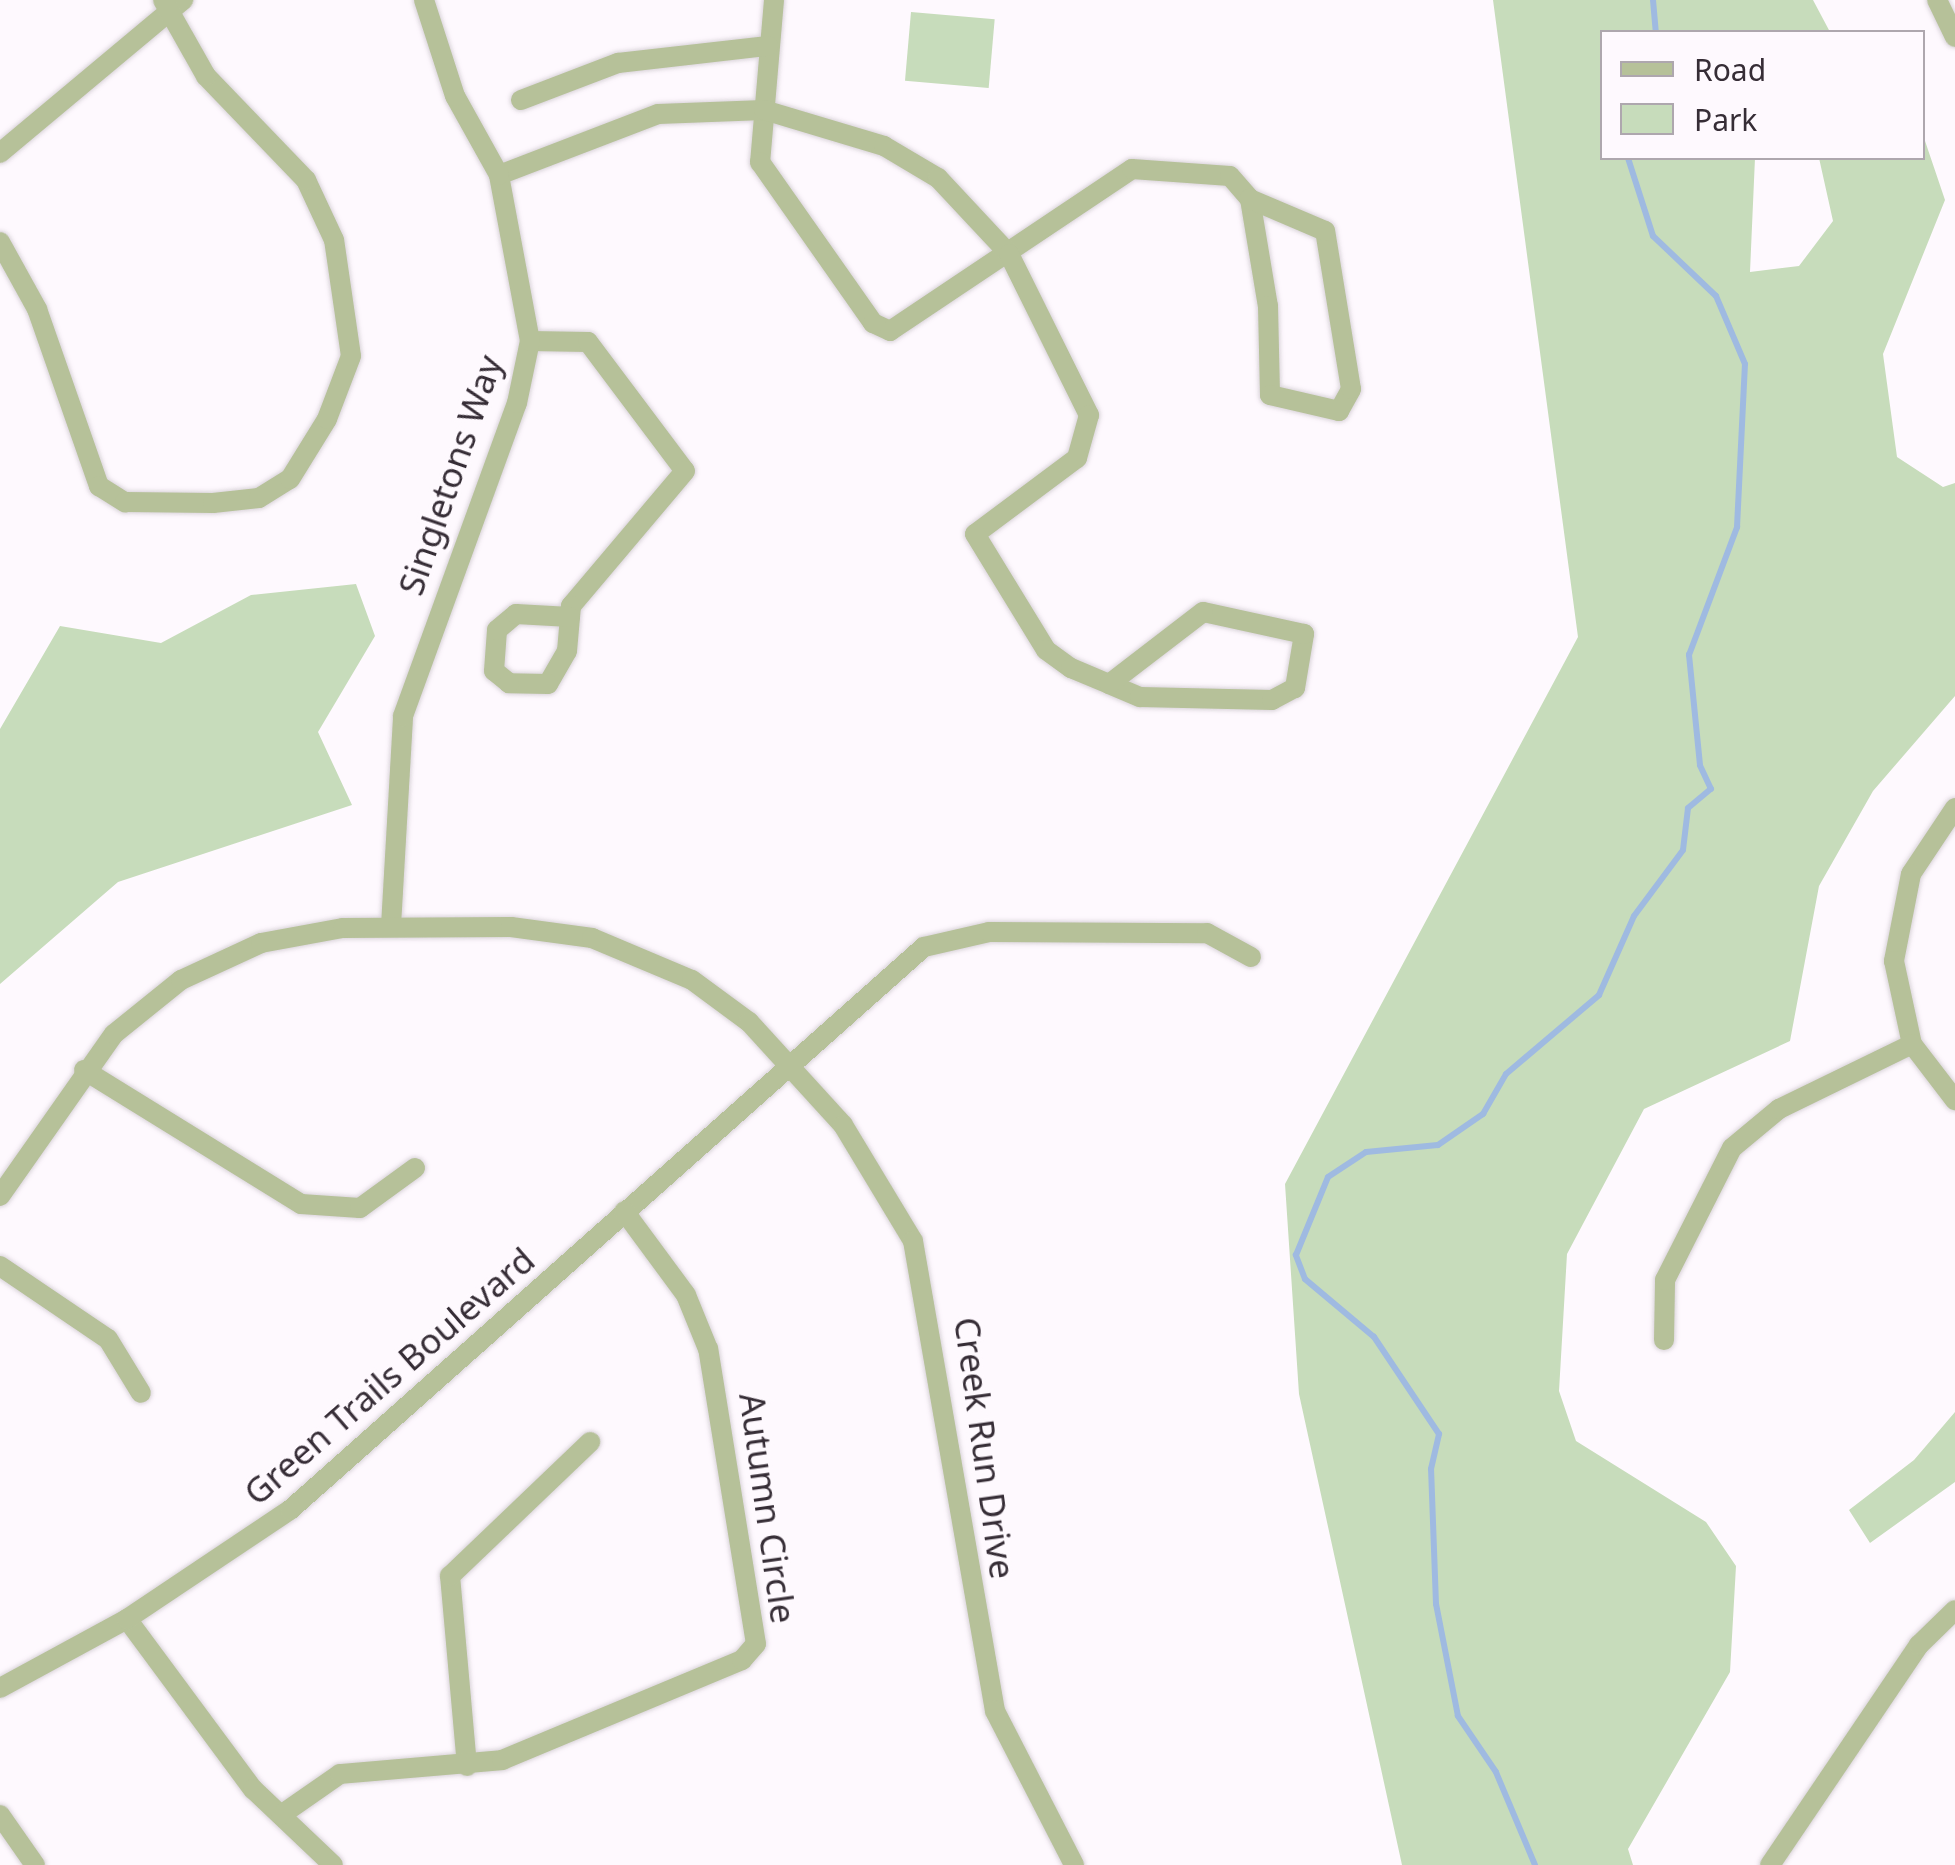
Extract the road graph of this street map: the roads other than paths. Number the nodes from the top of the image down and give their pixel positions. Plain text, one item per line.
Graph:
1 (424, 0) edge
2 (774, 0) edge
3 (1936, 0) edge
4 (168, 2) edge
5 (1955, 38) edge
6 (768, 46) junction
7 (522, 100) dead end
8 (764, 110) junction
9 (0, 153) edge
10 (499, 176) junction
11 (1250, 199) junction
12 (0, 242) edge
13 (1009, 254) junction
14 (530, 341) junction
15 (570, 617) junction
16 (1109, 684) junction
17 (1955, 808) edge
18 (391, 926) junction
19 (1251, 957) dead end
20 (1912, 1044) junction
21 (785, 1065) junction
22 (84, 1070) junction
23 (1955, 1100) edge
24 (415, 1168) dead end
25 (0, 1196) edge
26 (624, 1212) junction
27 (0, 1266) edge
28 (1664, 1340) dead end
29 (141, 1393) dead end
30 (590, 1442) dead end
31 (1955, 1610) edge
32 (127, 1620) junction
33 (0, 1688) edge
34 (467, 1766) junction
35 (0, 1815) edge
36 (281, 1815) junction
37 (35, 1865) edge
38 (333, 1865) edge
39 (1074, 1865) edge
40 (1770, 1865) edge

1 - 10 street, Singletons Way
2 - 6 street
3 - 5 street
4 - 9 street
4 - 12 street
6 - 7 street
6 - 8 street
8 - 10 street
8 - 13 street
8 - 13 street
10 - 14 street, Singletons Way
11 - 11 street
11 - 13 street
13 - 16 street
14 - 15 street
14 - 18 street, Singletons Way
15 - 15 street
16 - 16 street
17 - 20 street
18 - 21 street, Creek Run Drive
18 - 22 street, Creek Run Drive
19 - 21 street, Green Trails Boulevard
20 - 23 street
20 - 28 street
21 - 26 street, Green Trails Boulevard
21 - 39 street, Creek Run Drive
22 - 24 street
22 - 25 street, Creek Run Drive
26 - 32 street, Green Trails Boulevard
26 - 34 street, Autumn Circle
27 - 29 street
30 - 34 street
31 - 40 street
32 - 33 street, Green Trails Boulevard
32 - 36 street
34 - 36 street, Autumn Circle
35 - 37 street
36 - 38 street

